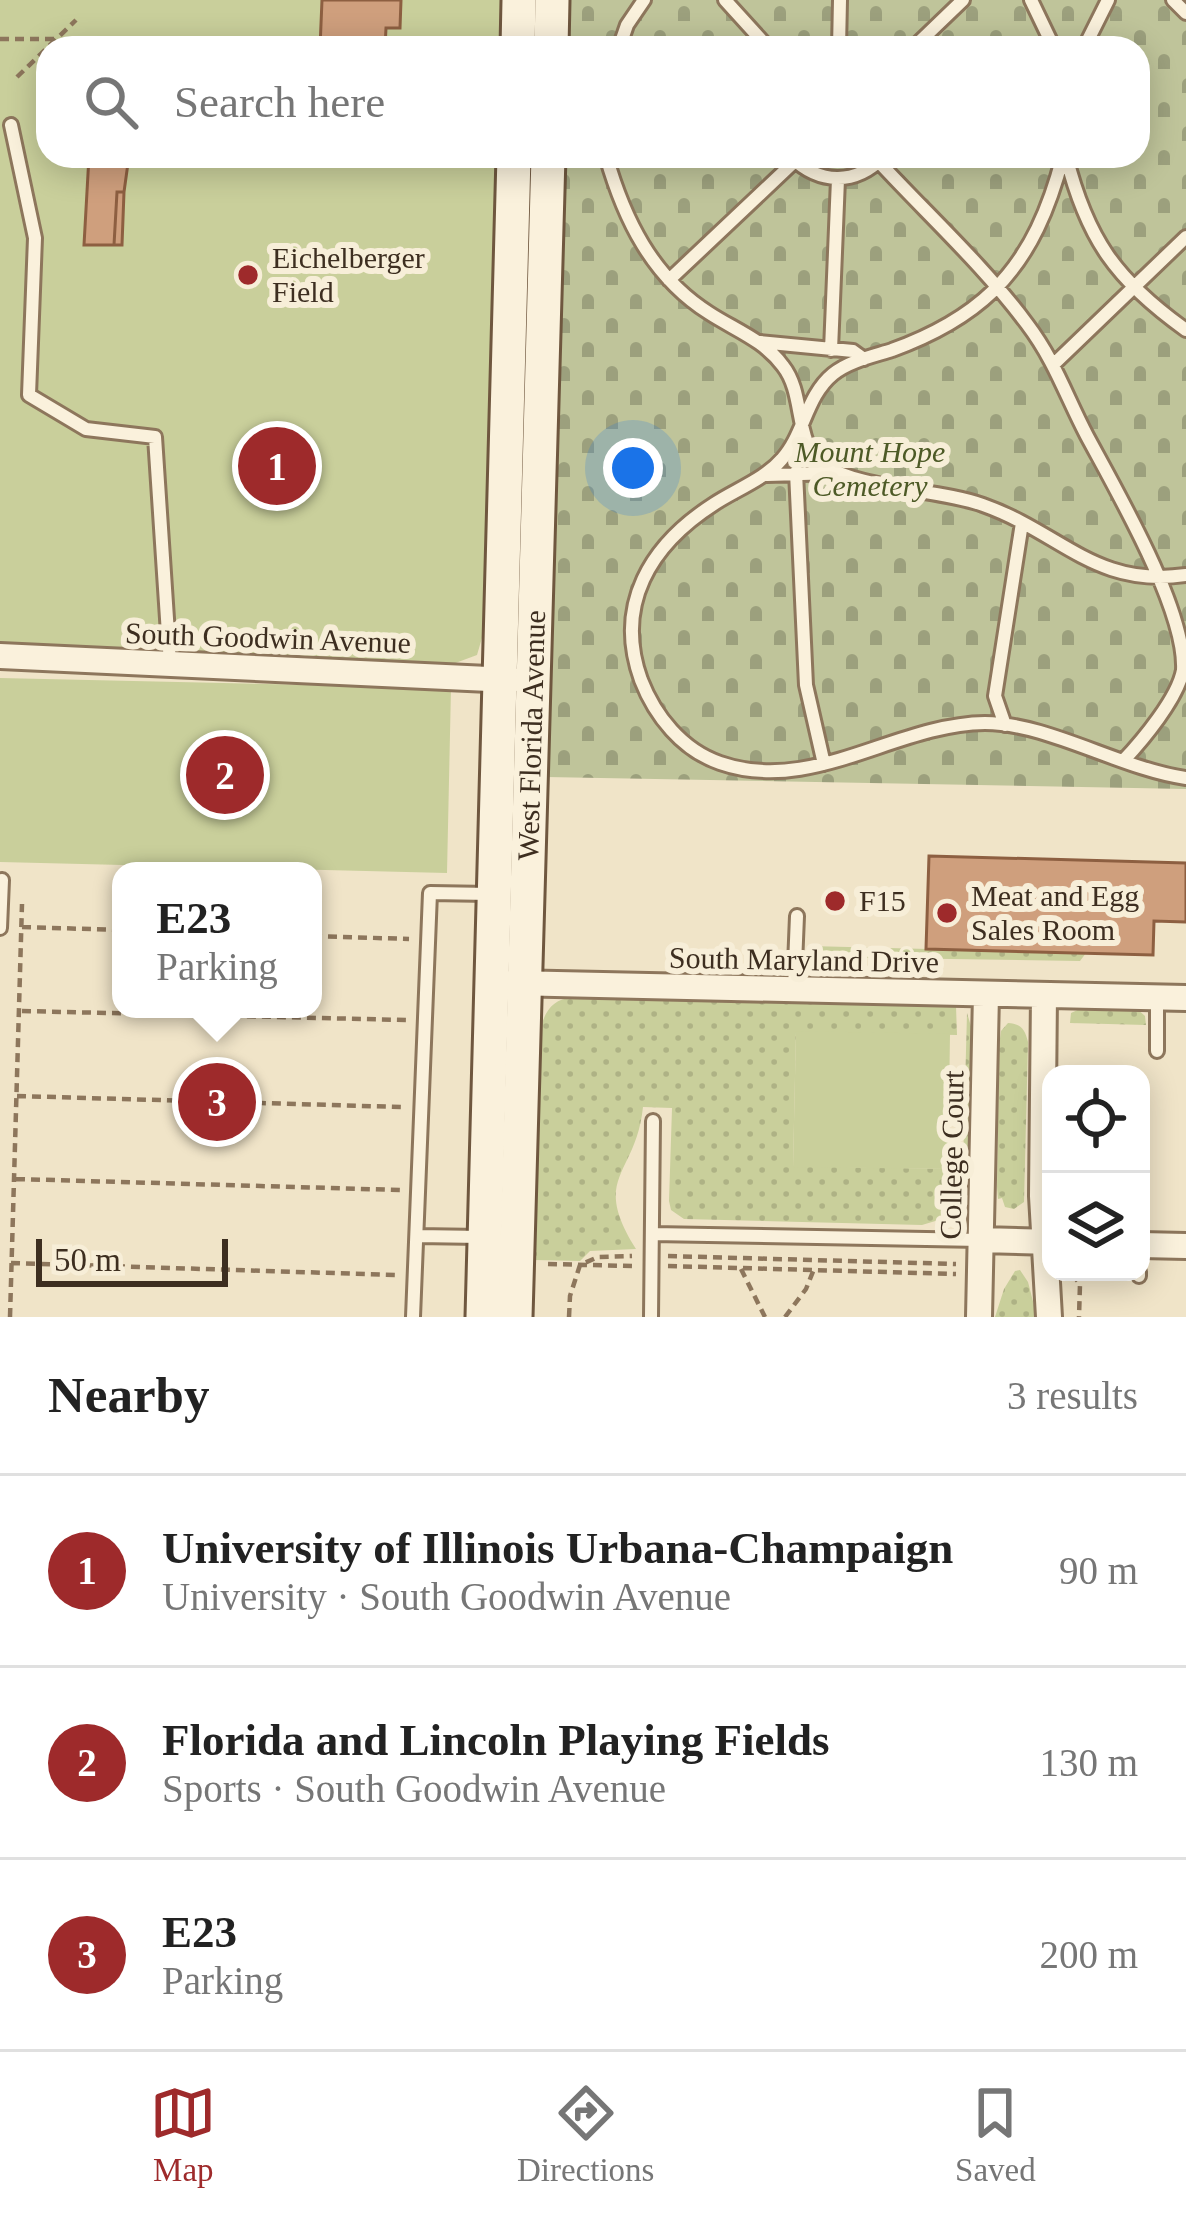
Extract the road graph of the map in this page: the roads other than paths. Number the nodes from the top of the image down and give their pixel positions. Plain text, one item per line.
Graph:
1 (519, 0) edge
2 (552, 0) edge
3 (644, 0) edge
4 (724, 0) edge
5 (839, 0) edge
6 (962, 0) edge
7 (1031, 0) edge
8 (1108, 0) edge
9 (1173, 0) edge
10 (1186, 13) edge
11 (518, 36) edge
12 (551, 36) edge
13 (623, 36) edge
14 (757, 36) edge
15 (839, 36) edge
16 (925, 36) edge
17 (1048, 36) edge
18 (1090, 36) edge
19 (10, 125) dead end
20 (514, 168) edge
21 (547, 168) edge
22 (611, 168) edge
23 (784, 168) edge
24 (803, 168) edge
25 (870, 168) edge
26 (889, 168) edge
27 (1061, 168) edge
28 (1069, 168) edge
29 (838, 179) junction
30 (1186, 237) edge
31 (669, 280) junction
32 (1132, 288) junction
33 (996, 289) junction
34 (1186, 330) edge
35 (760, 342) junction
36 (831, 350) junction
37 (864, 359) junction
38 (1055, 363) junction
39 (803, 419) junction
40 (796, 472) junction
41 (844, 474) junction
42 (756, 478) junction
43 (1022, 523) junction
44 (1186, 575) edge
45 (1161, 578) junction
46 (0, 656) edge
47 (170, 664) junction
48 (1184, 672) edge
49 (516, 680) junction
50 (1005, 725) junction
51 (1123, 761) junction
52 (824, 764) junction
53 (1186, 778) edge
54 (2, 880) edge
55 (494, 895) junction
56 (797, 916) dead end
57 (0, 928) edge
58 (510, 983) junction
59 (794, 989) junction
60 (986, 994) junction
61 (1044, 995) junction
62 (1157, 997) junction
63 (1186, 998) edge
64 (1157, 1052) dead end
65 (653, 1120) dead end
66 (1047, 1173) edge
67 (653, 1234) junction
68 (417, 1236) junction
69 (1042, 1244) edge
70 (1150, 1245) edge
71 (512, 1246) junction
72 (1186, 1246) edge
73 (980, 1260) junction
74 (1049, 1281) edge
75 (413, 1317) edge
76 (483, 1317) edge
77 (515, 1317) edge
78 (652, 1317) edge
79 (979, 1317) edge
80 (1049, 1317) edge

1 - 11 main road
2 - 12 main road
3 - 13 lane
4 - 14 lane
5 - 15 lane
6 - 16 lane
7 - 17 lane
8 - 18 lane
9 - 10 lane
19 - 47 lane
20 - 49 main road, West Florida Avenue
21 - 49 main road, West Florida Avenue
22 - 31 lane
23 - 31 lane
24 - 29 lane
25 - 29 lane
26 - 33 lane
27 - 33 lane
28 - 32 lane
29 - 36 lane
30 - 32 lane
31 - 35 lane
32 - 34 lane
32 - 38 lane
33 - 37 lane
33 - 38 lane
35 - 36 lane
35 - 39 lane
36 - 37 lane
37 - 39 lane
38 - 45 lane
39 - 41 lane
39 - 42 lane
40 - 41 lane
40 - 42 lane
40 - 52 lane
41 - 43 lane
42 - 52 lane
43 - 45 lane
43 - 50 lane
44 - 45 lane
45 - 48 lane
46 - 47 street, South Goodwin Avenue
47 - 49 street, South Goodwin Avenue
48 - 51 lane
49 - 55 main road, West Florida Avenue
49 - 58 main road, West Florida Avenue
50 - 51 lane
50 - 52 lane
51 - 53 lane
54 - 57 lane
55 - 58 main road, West Florida Avenue
55 - 68 lane
56 - 59 lane
58 - 59 street, South Maryland Drive
58 - 71 main road, West Florida Avenue
59 - 60 street, South Maryland Drive
60 - 61 street, South Maryland Drive
60 - 73 street, College Court
61 - 62 street, South Maryland Drive
61 - 66 street
62 - 63 street, South Maryland Drive
62 - 64 lane
65 - 67 lane
67 - 73 lane
67 - 78 lane
68 - 71 lane
68 - 75 lane
69 - 73 street
70 - 72 street
71 - 76 main road, West Florida Avenue
71 - 77 main road, West Florida Avenue
73 - 79 street, College Court
74 - 80 street

